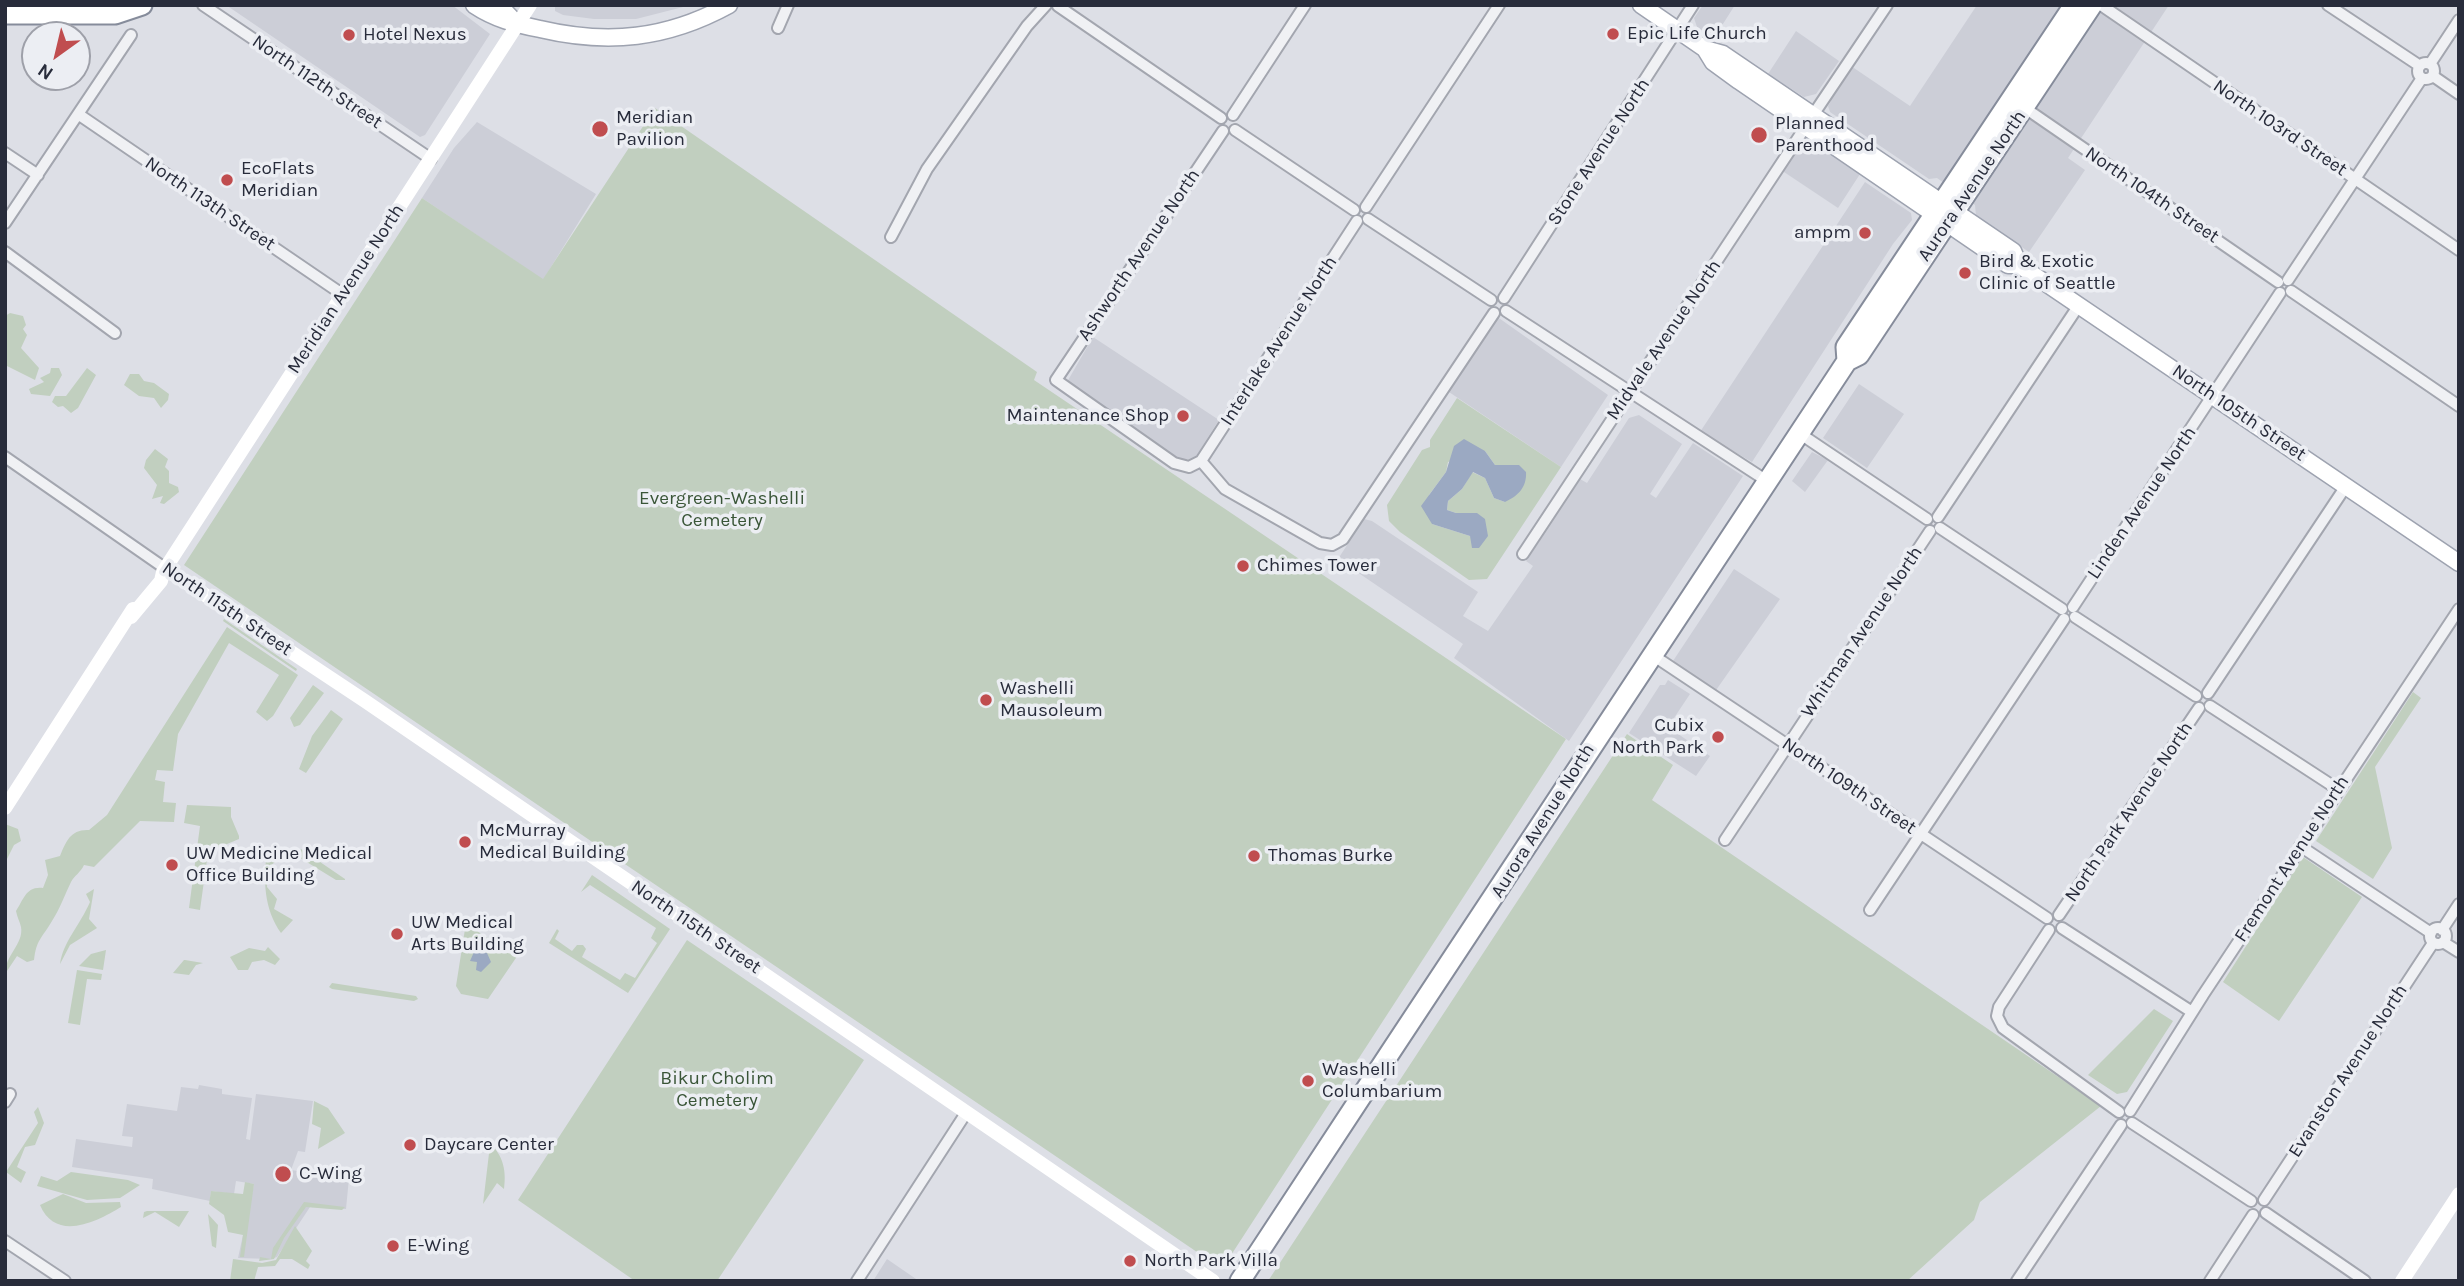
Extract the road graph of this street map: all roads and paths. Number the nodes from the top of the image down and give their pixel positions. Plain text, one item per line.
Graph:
1 (142, 5) edge
2 (203, 5) edge
3 (474, 5) edge
4 (486, 5) edge
5 (499, 5) edge
6 (530, 5) edge
7 (729, 5) edge
8 (788, 5) edge
9 (1046, 5) edge
10 (1058, 5) edge
11 (1305, 5) edge
12 (1499, 5) edge
13 (1641, 5) edge
14 (1693, 5) edge
15 (1887, 5) edge
16 (2074, 5) edge
17 (2092, 5) edge
18 (2101, 5) edge
19 (2328, 5) edge
20 (5, 14) edge
21 (2459, 20) edge
22 (519, 25) junction
23 (778, 28) dead end
24 (1677, 30) junction
25 (131, 35) dead end
26 (2425, 65) junction
27 (2427, 77) junction
28 (2459, 94) edge
29 (2025, 108) junction
30 (78, 114) junction
31 (1233, 116) junction
32 (1221, 118) junction
33 (1810, 121) junction
34 (1236, 130) junction
35 (1223, 131) junction
36 (5, 153) edge
37 (431, 159) junction
38 (38, 175) junction
39 (2353, 178) junction
40 (1944, 212) junction
41 (1360, 217) junction
42 (5, 223) edge
43 (891, 237) dead end
44 (2459, 250) edge
45 (5, 252) edge
46 (2284, 287) junction
47 (342, 294) junction
48 (1504, 298) junction
49 (1491, 300) junction
50 (2079, 305) junction
51 (1500, 312) junction
52 (115, 333) dead end
53 (1629, 393) junction
54 (2213, 396) junction
55 (2459, 406) edge
56 (1799, 433) junction
57 (5, 457) edge
58 (1201, 461) junction
59 (1767, 481) junction
60 (2346, 486) junction
61 (1934, 524) junction
62 (1523, 554) dead end
63 (2459, 563) edge
64 (164, 570) junction
65 (2459, 609) edge
66 (2069, 613) junction
67 (1651, 654) junction
68 (2202, 703) junction
69 (1787, 744) junction
70 (2339, 790) junction
71 (5, 808) edge
72 (1920, 833) junction
73 (1725, 839) dead end
74 (2300, 846) junction
75 (2459, 904) edge
76 (1870, 909) dead end
77 (2059, 915) junction
78 (2047, 918) junction
79 (2062, 928) junction
80 (2049, 930) junction
81 (2437, 937) junction
82 (2459, 952) edge
83 (2192, 1012) junction
84 (2125, 1112) junction
85 (966, 1113) junction
86 (2127, 1124) junction
87 (2459, 1194) edge
88 (2264, 1200) junction
89 (2251, 1201) junction
90 (2266, 1213) junction
91 (2253, 1215) junction
92 (5, 1241) edge
93 (65, 1281) edge
94 (857, 1281) edge
95 (1213, 1281) edge
96 (1240, 1281) edge
97 (2017, 1281) edge
98 (2210, 1281) edge
99 (2365, 1281) edge
100 (2402, 1281) edge

1 - 20 highway
2 - 37 street, North 112th Street
3 - 22 main road
4 - 22 main road
5 - 22 main road
6 - 22 street, Meridian Avenue North
7 - 22 main road
8 - 23 street
9 - 10 street
9 - 43 street
10 - 32 street
11 - 31 street
12 - 41 street
13 - 24 main road, North 105th Street
14 - 24 street, Stone Avenue North
15 - 33 street, Midvale Avenue North
16 - 40 highway, Aurora Avenue North
17 - 29 highway, Aurora Avenue North
18 - 39 street, North 103rd Street
19 - 26 street
21 - 26 street
22 - 37 street, Meridian Avenue North
24 - 33 main road, North 105th Street
24 - 48 street, Stone Avenue North
25 - 30 street
26 - 27 street
27 - 28 street
27 - 39 street, Linden Avenue North
29 - 40 highway, Aurora Avenue North
29 - 46 street, North 104th Street
30 - 38 street
30 - 47 street, North 113th Street
31 - 32 street
31 - 34 street
32 - 35 street
33 - 40 main road, North 105th Street
33 - 53 street, Midvale Avenue North
34 - 35 street
34 - 41 street
35 - 58 street, Ashworth Avenue North
36 - 38 street
37 - 47 street, Meridian Avenue North
38 - 42 street
39 - 44 street, North 103rd Street
39 - 46 street, Linden Avenue North
40 - 50 main road, North 105th Street
40 - 56 highway, Aurora Avenue North
41 - 49 street
41 - 58 street, Interlake Avenue North
45 - 52 street
46 - 54 street, Linden Avenue North
46 - 55 street, North 104th Street
47 - 64 street, Meridian Avenue North
48 - 49 street
48 - 51 street
49 - 51 street
50 - 54 main road, North 105th Street
50 - 61 street, Whitman Avenue North
51 - 53 street
51 - 58 street
53 - 59 street
53 - 62 street, Midvale Avenue North
54 - 60 main road, North 105th Street
54 - 66 street, Linden Avenue North
56 - 59 highway, Aurora Avenue North
56 - 61 street
57 - 64 street, North 115th Street
59 - 67 highway, Aurora Avenue North
60 - 63 main road, North 105th Street
60 - 68 street
61 - 66 street
61 - 69 street, Whitman Avenue North
64 - 71 street, Meridian Avenue North
64 - 85 street, North 115th Street
65 - 70 street, Fremont Avenue North
66 - 68 street
66 - 72 street, Linden Avenue North
67 - 69 street, North 109th Street
67 - 96 highway, Aurora Avenue North
68 - 70 street
68 - 77 street, North Park Avenue North
69 - 72 street, North 109th Street
69 - 73 street, Whitman Avenue North
70 - 74 street, Fremont Avenue North
72 - 76 street, Linden Avenue North
72 - 78 street, North 109th Street
74 - 81 street
74 - 83 street, Fremont Avenue North
75 - 81 street, Evanston Avenue North
77 - 78 street
77 - 79 street
78 - 80 street
79 - 80 street
79 - 83 street
80 - 84 street
81 - 82 street
81 - 88 street, Evanston Avenue North
83 - 84 street, Fremont Avenue North
84 - 86 street
85 - 94 street
85 - 95 street, North 115th Street
86 - 89 street
86 - 97 street
87 - 100 street
88 - 89 street
88 - 90 street
89 - 91 street
90 - 91 street
90 - 99 street
91 - 98 street
92 - 93 street

